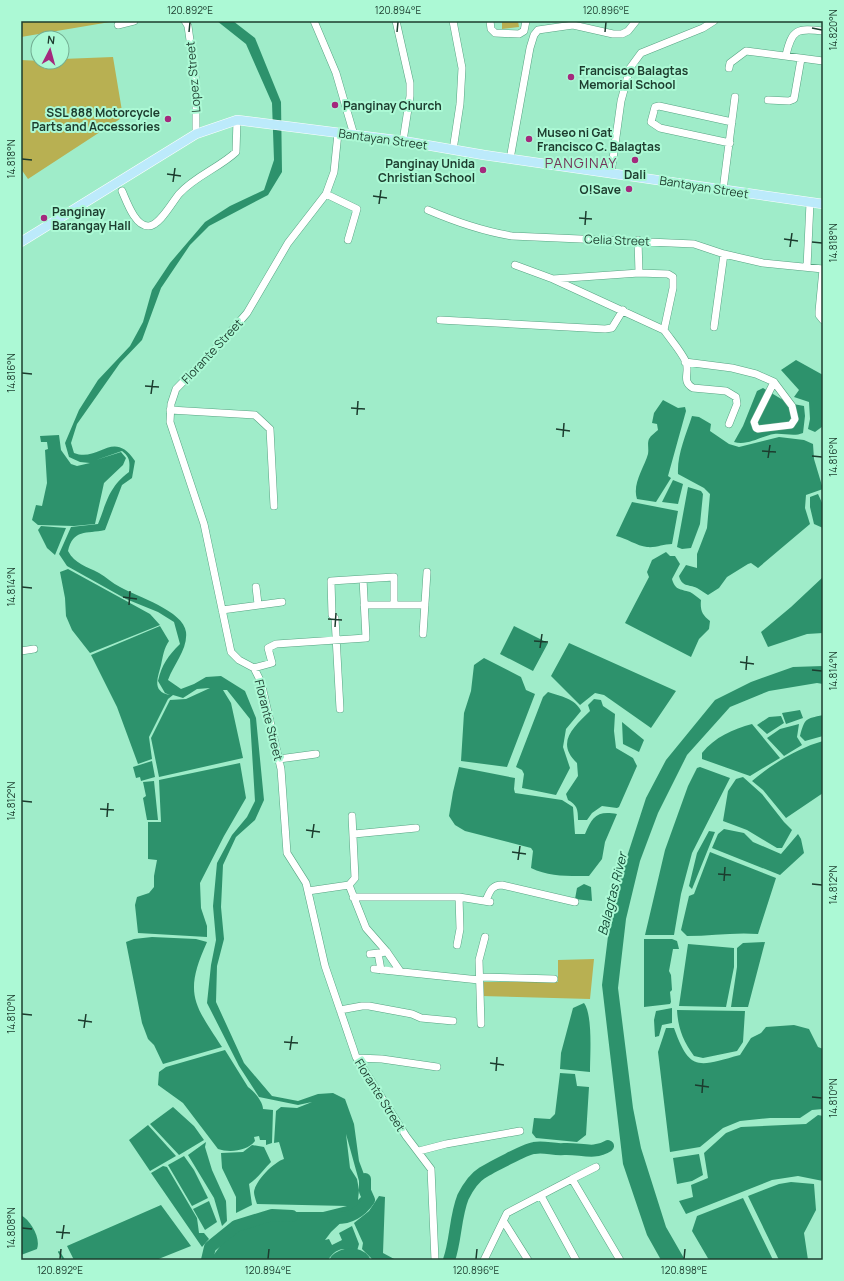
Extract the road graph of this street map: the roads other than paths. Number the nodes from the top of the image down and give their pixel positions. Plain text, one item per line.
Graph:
1 (134, 21) edge
2 (185, 21) edge
3 (314, 21) edge
4 (396, 21) edge
5 (453, 21) edge
6 (490, 21) edge
7 (526, 21) edge
8 (636, 21) edge
9 (712, 22) edge
10 (576, 23) edge
11 (118, 25) dead end
12 (823, 31) edge
13 (786, 55) junction
14 (801, 59) junction
15 (823, 61) edge
16 (728, 68) dead end
17 (735, 97) dead end
18 (768, 100) dead end
19 (237, 120) junction
20 (732, 122) junction
21 (338, 133) junction
22 (196, 134) junction
23 (354, 135) junction
24 (403, 141) junction
25 (730, 143) junction
26 (453, 150) junction
27 (510, 159) junction
28 (610, 173) junction
29 (119, 187) junction
30 (723, 190) junction
31 (326, 194) junction
32 (810, 203) junction
33 (823, 204) edge
34 (428, 210) dead end
35 (348, 240) dead end
36 (638, 240) junction
37 (21, 242) edge
38 (724, 254) junction
39 (515, 265) dead end
40 (807, 267) junction
41 (823, 269) edge
42 (639, 273) junction
43 (553, 279) junction
44 (623, 310) junction
45 (440, 320) dead end
46 (823, 320) edge
47 (714, 327) dead end
48 (664, 330) junction
49 (685, 362) junction
50 (774, 382) junction
51 (170, 410) junction
52 (729, 424) dead end
53 (274, 506) dead end
54 (427, 572) dead end
55 (363, 579) junction
56 (256, 588) dead end
57 (282, 602) dead end
58 (258, 604) junction
59 (394, 604) junction
60 (424, 604) junction
61 (364, 606) junction
62 (222, 610) junction
63 (423, 634) dead end
64 (335, 640) junction
65 (34, 649) dead end
66 (21, 651) edge
67 (254, 668) junction
68 (340, 709) dead end
69 (316, 754) dead end
70 (279, 759) junction
71 (352, 816) dead end
72 (416, 828) dead end
73 (354, 834) junction
74 (349, 885) junction
75 (308, 891) junction
76 (353, 897) junction
77 (459, 897) junction
78 (575, 902) dead end
79 (485, 937) dead end
80 (457, 945) dead end
81 (387, 952) junction
82 (378, 953) junction
83 (370, 954) dead end
84 (400, 971) junction
85 (479, 978) junction
86 (554, 979) dead end
87 (340, 1010) junction
88 (453, 1021) dead end
89 (481, 1024) dead end
90 (357, 1058) junction
91 (437, 1067) dead end
92 (520, 1131) dead end
93 (419, 1151) junction
94 (596, 1167) dead end
95 (572, 1179) junction
96 (541, 1196) junction
97 (504, 1222) junction
98 (435, 1260) edge
99 (484, 1260) edge
100 (528, 1260) edge
101 (576, 1260) edge
102 (620, 1260) edge

1 - 11 street
2 - 22 street, Lopez Street
3 - 23 street
4 - 24 street
5 - 26 street
6 - 7 street
8 - 10 street
9 - 28 street
10 - 27 street
12 - 13 street
13 - 14 street
13 - 16 street
14 - 15 street
14 - 18 street
17 - 20 street
19 - 21 main road, Bantayan Street
19 - 22 main road, Bantayan Street
19 - 29 street
20 - 25 street
20 - 25 street
21 - 23 main road, Bantayan Street
21 - 31 street, Florante Street
22 - 29 main road, Bantayan Street
23 - 24 main road, Bantayan Street
24 - 26 main road, Bantayan Street
25 - 30 street
26 - 27 main road, Bantayan Street
27 - 28 main road, Bantayan Street
28 - 30 main road, Bantayan Street
29 - 37 main road, Bantayan Street
30 - 32 main road, Bantayan Street
31 - 35 street
31 - 51 street, Florante Street
32 - 33 main road, Bantayan Street
32 - 40 street
34 - 36 street, Celia Street
36 - 38 street, Celia Street
36 - 42 street
38 - 40 street, Celia Street
38 - 47 street
39 - 43 street
40 - 41 street, Celia Street
41 - 46 street
42 - 43 street
42 - 48 street
43 - 44 street
44 - 45 street
44 - 48 street
48 - 49 street
49 - 50 street
49 - 52 street
50 - 50 street
51 - 53 street
51 - 62 street, Florante Street
54 - 60 street
55 - 59 street
55 - 61 street
55 - 64 street
56 - 58 street
57 - 58 street
58 - 62 street
59 - 60 street
59 - 61 street
60 - 63 street
61 - 64 street
62 - 67 street, Florante Street
64 - 67 street
64 - 68 street
65 - 66 street
67 - 70 street, Florante Street
69 - 70 street
70 - 75 street, Florante Street
71 - 73 street
72 - 73 street
73 - 74 street
74 - 75 street
74 - 76 street
75 - 87 street, Florante Street
76 - 77 street
76 - 81 street
77 - 78 street
77 - 80 street
79 - 85 street
81 - 82 street
81 - 84 street
82 - 83 street
82 - 84 street
84 - 85 street
85 - 86 street
85 - 89 street
87 - 88 street
87 - 90 street, Florante Street
90 - 91 street
90 - 93 street, Florante Street
92 - 93 street
93 - 98 street, Florante Street
94 - 95 street
95 - 96 street
95 - 102 street
96 - 97 street
96 - 101 street
97 - 99 street
97 - 100 street

